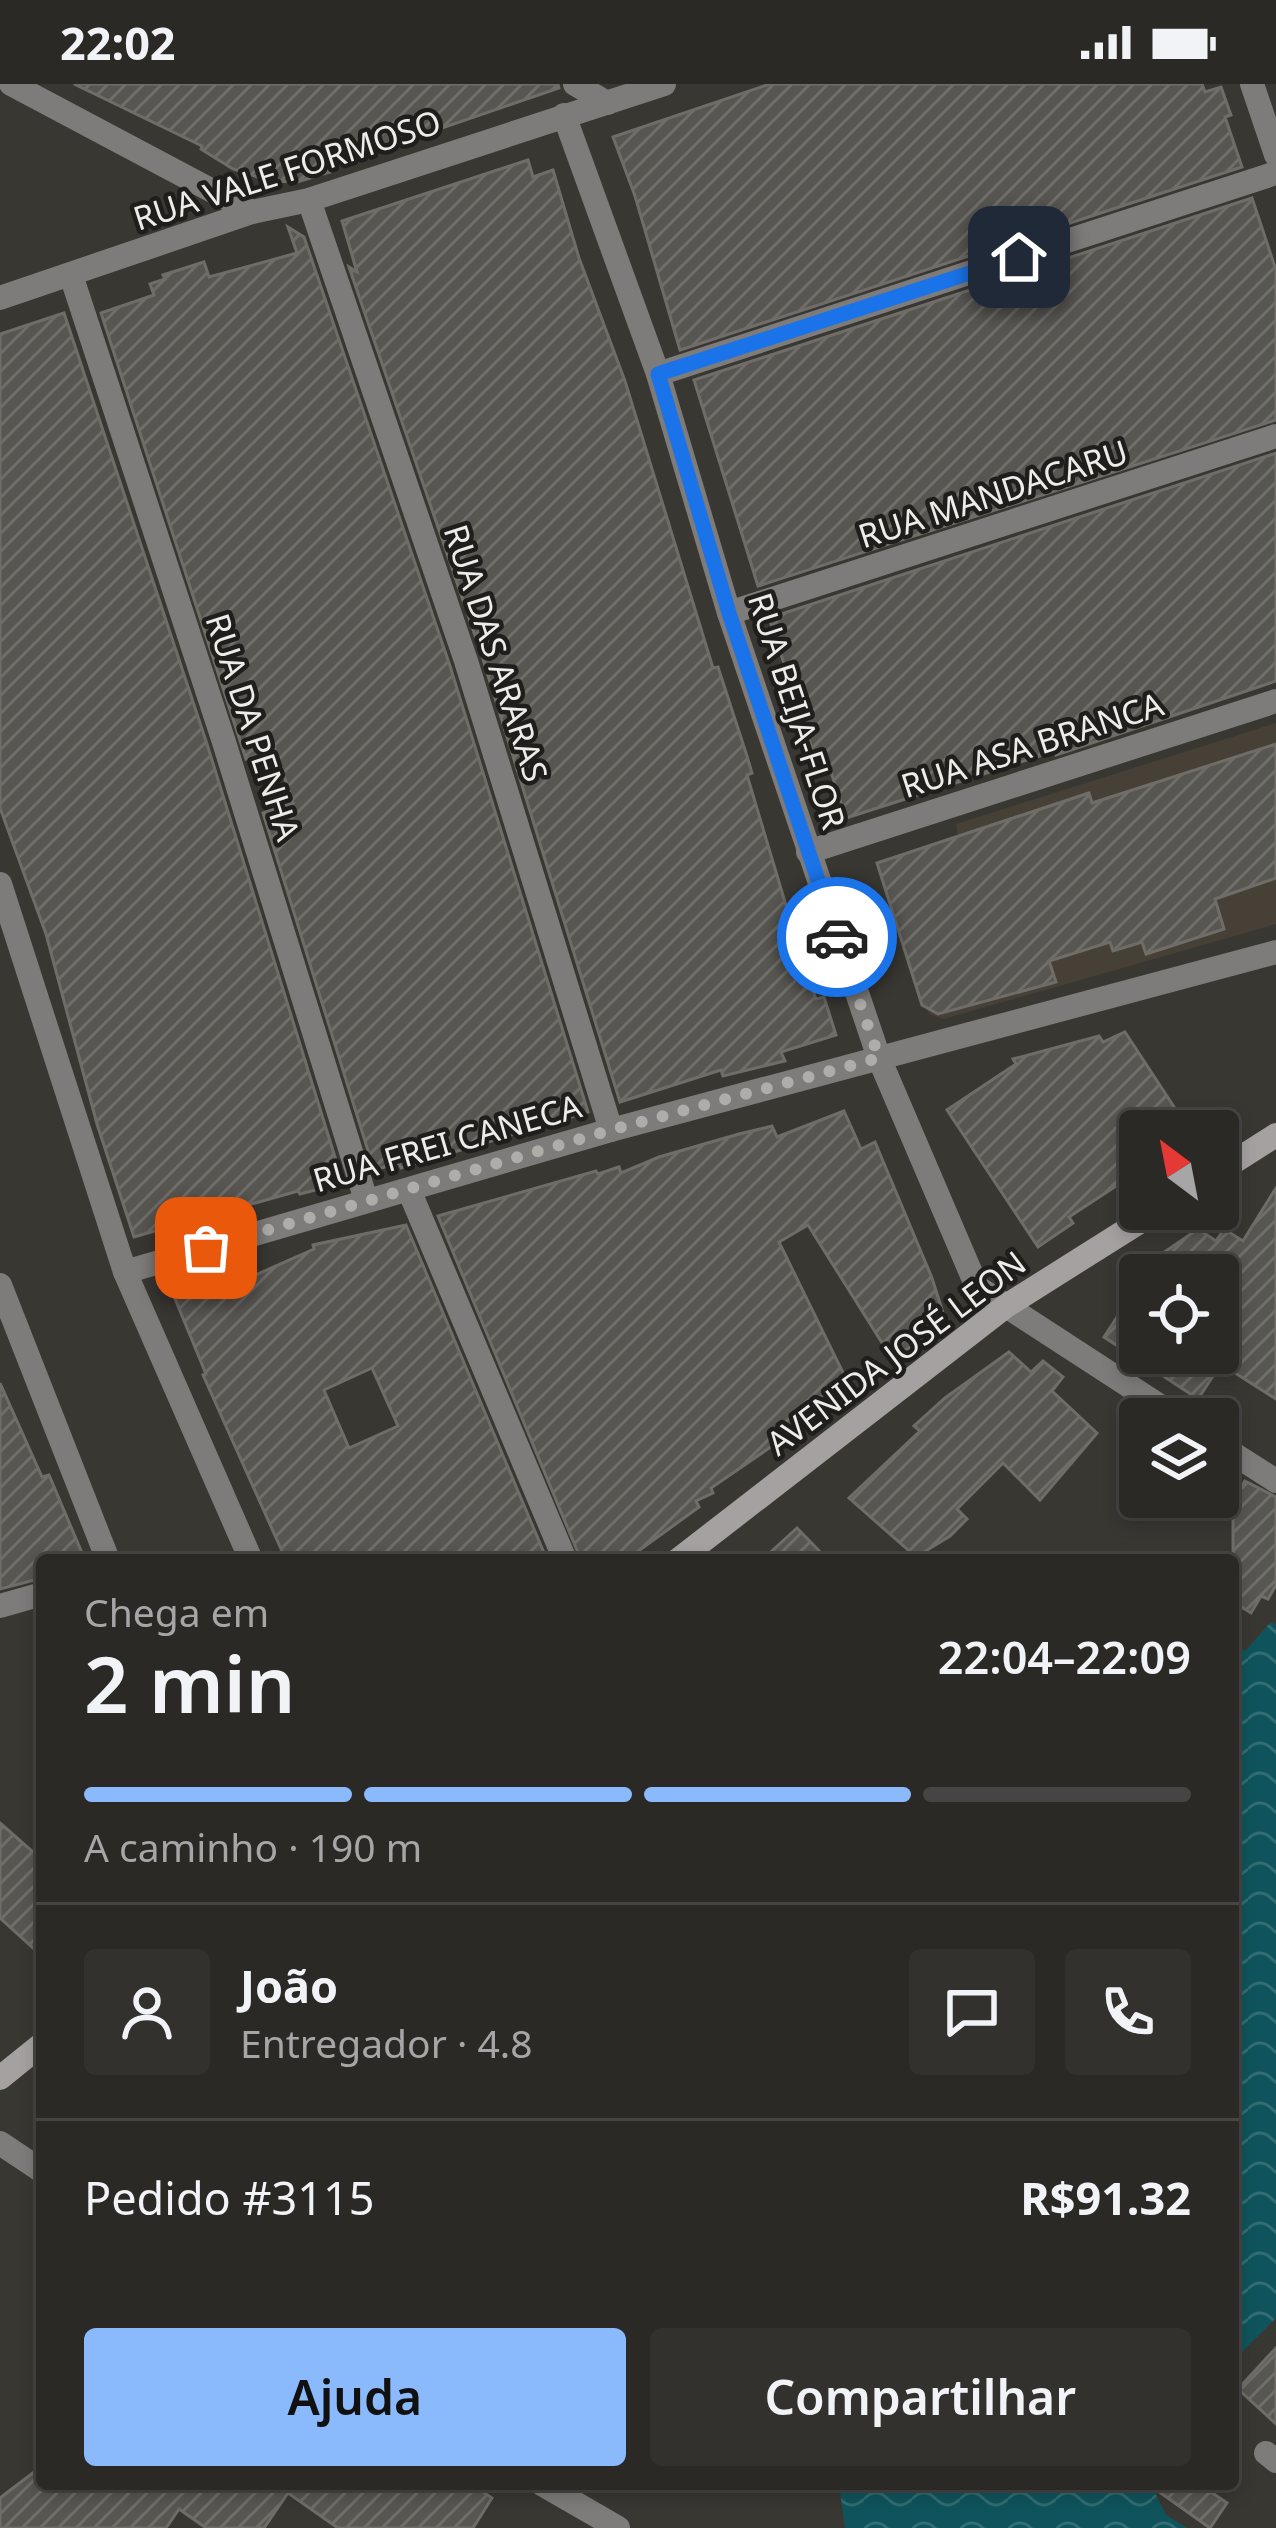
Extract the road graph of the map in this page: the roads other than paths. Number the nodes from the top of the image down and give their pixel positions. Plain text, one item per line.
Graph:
1 (10, 84) edge
2 (575, 84) edge
3 (664, 84) edge
4 (1252, 84) edge
5 (608, 103) junction
6 (564, 115) junction
7 (1276, 155) edge
8 (1276, 172) edge
9 (309, 200) junction
10 (252, 212) junction
11 (71, 275) junction
12 (0, 298) edge
13 (658, 374) junction
14 (1276, 436) edge
15 (729, 613) junction
16 (1276, 701) edge
17 (808, 852) junction
18 (0, 884) edge
19 (1276, 952) edge
20 (879, 1058) junction
21 (611, 1130) junction
22 (1276, 1135) edge
23 (1239, 1159) edge
24 (410, 1190) junction
25 (366, 1200) junction
26 (1127, 1230) edge
27 (125, 1272) junction
28 (2, 1301) edge
29 (1006, 1306) junction
30 (1148, 1398) edge
31 (1239, 1457) edge
32 (1276, 1481) edge
33 (106, 1554) edge
34 (248, 1554) edge
35 (563, 1554) edge
36 (686, 1554) edge
37 (36, 1596) edge
38 (0, 1606) edge
39 (36, 2049) edge
40 (0, 2078) edge
41 (0, 2143) edge
42 (36, 2166) edge
43 (552, 2490) edge
44 (618, 2528) edge

1 - 10 street
2 - 5 street
3 - 5 street, RUA VALE FORMOSO
4 - 7 street
5 - 6 street, RUA VALE FORMOSO
6 - 9 street, RUA VALE FORMOSO
6 - 13 street, RUA BEIJA-FLOR
8 - 13 street
9 - 10 street, RUA VALE FORMOSO
9 - 21 street, RUA DAS ARARAS
10 - 11 street, RUA VALE FORMOSO
11 - 12 street, RUA VALE FORMOSO
11 - 25 street, RUA DA PENHA
13 - 15 street, RUA BEIJA-FLOR
14 - 15 street, RUA MANDACARU
15 - 17 street, RUA BEIJA-FLOR
16 - 17 street, RUA ASA BRANCA
17 - 20 street, RUA BEIJA-FLOR
18 - 27 street
19 - 20 street, RUA FREI CANECA
20 - 21 street, RUA FREI CANECA
20 - 29 street, RUA BEIJA-FLOR
21 - 24 street, RUA FREI CANECA
22 - 23 main road
24 - 25 street, RUA FREI CANECA
24 - 35 street
25 - 27 street, RUA FREI CANECA
26 - 29 main road, AVENIDA JOSÉ LEON
27 - 34 street
28 - 33 street
29 - 30 street, RUA BEIJA-FLOR
29 - 36 main road, AVENIDA JOSÉ LEON
31 - 32 street
37 - 38 street
39 - 40 main road
41 - 42 street
43 - 44 street

